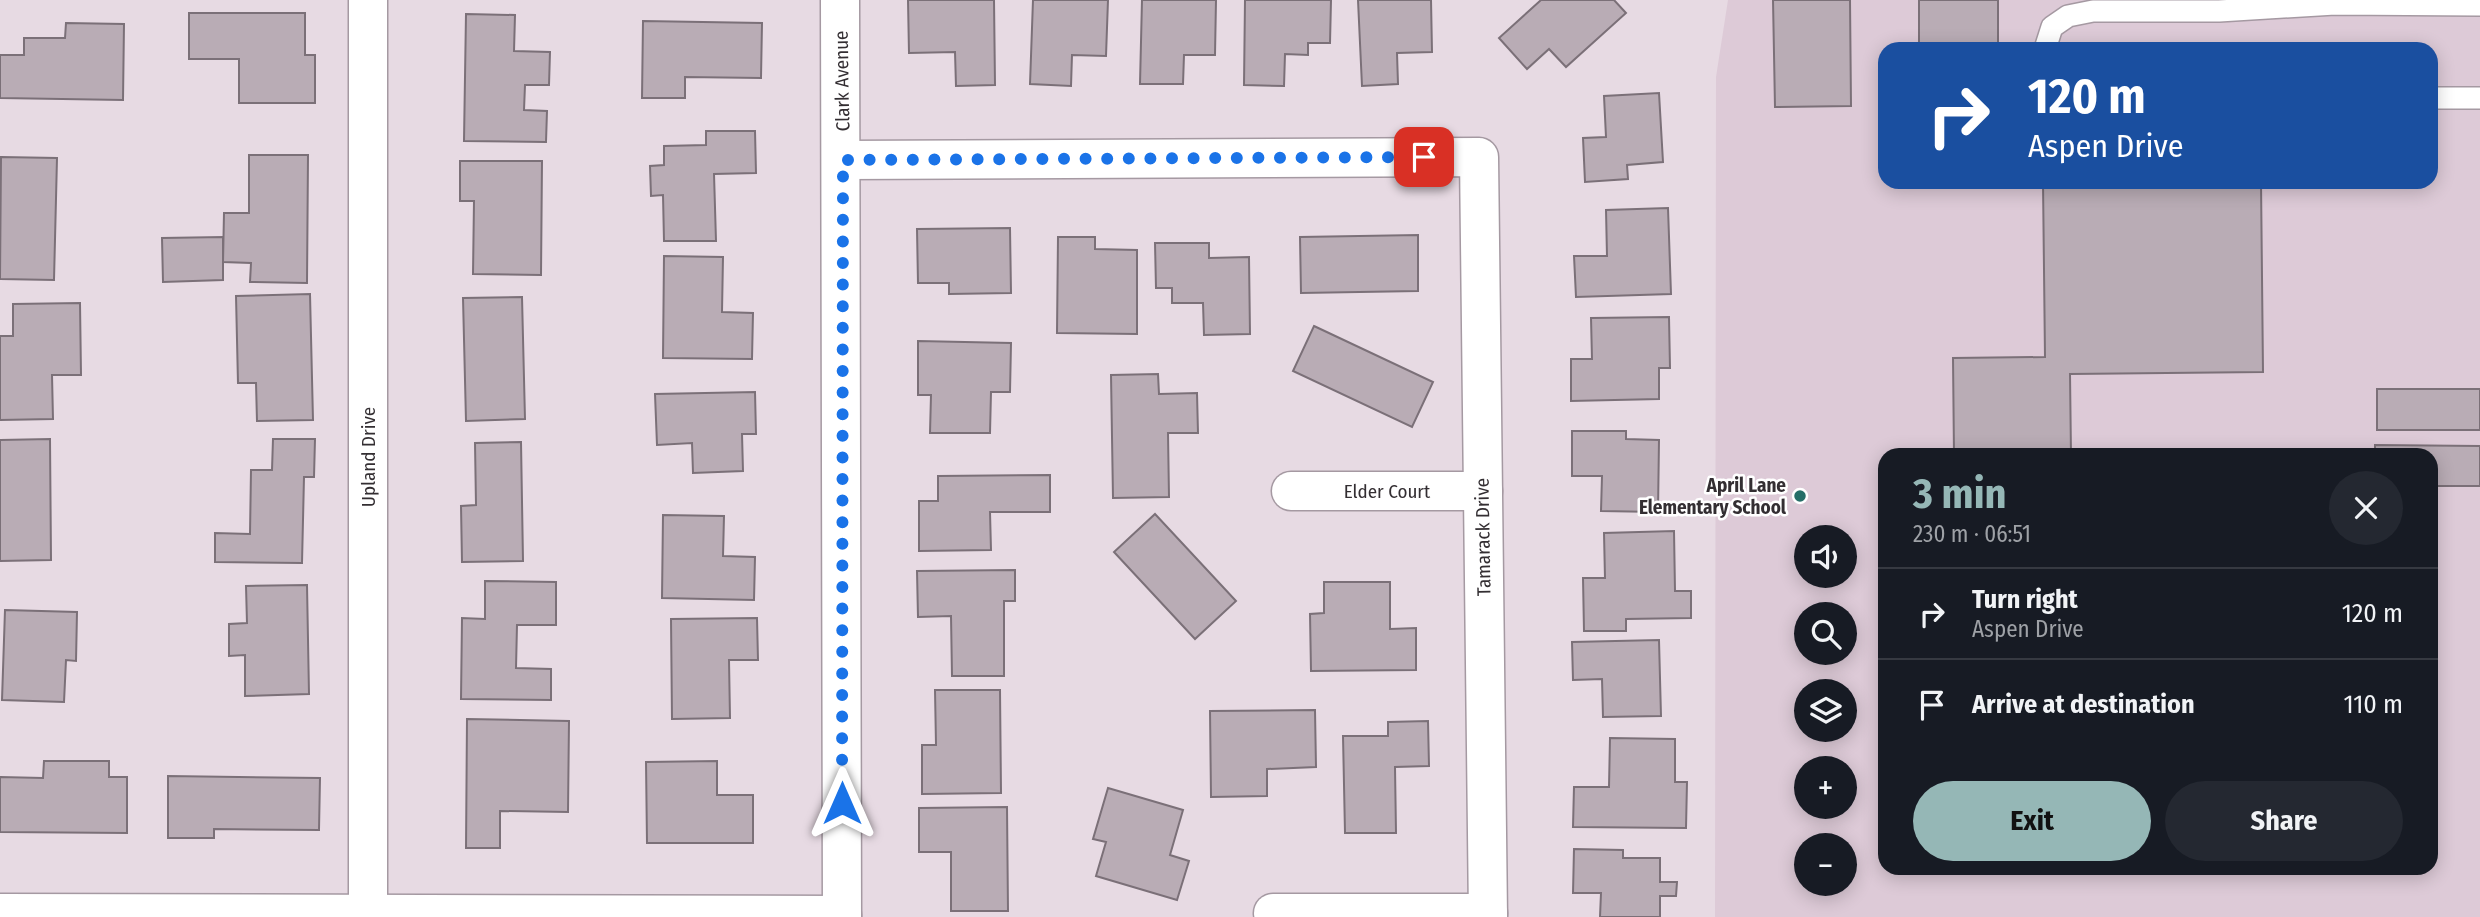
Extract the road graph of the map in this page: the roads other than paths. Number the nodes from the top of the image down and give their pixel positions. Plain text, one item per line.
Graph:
1 (368, 0) edge
2 (840, 0) edge
3 (2480, 5) edge
4 (2047, 42) edge
5 (2438, 98) edge
6 (2480, 98) edge
7 (843, 160) junction
8 (1291, 491) dead end
9 (1483, 491) junction
10 (0, 913) edge
11 (1273, 913) dead end
12 (368, 915) junction
13 (1488, 915) edge
14 (842, 916) edge

1 - 12 street, Upland Drive
2 - 7 street, Clark Avenue
3 - 4 lane
5 - 6 lane
7 - 9 street, Tamarack Drive
7 - 14 street, Clark Avenue
8 - 9 street, Elder Court
9 - 13 street, Tamarack Drive
10 - 12 street
11 - 13 street
12 - 14 street

